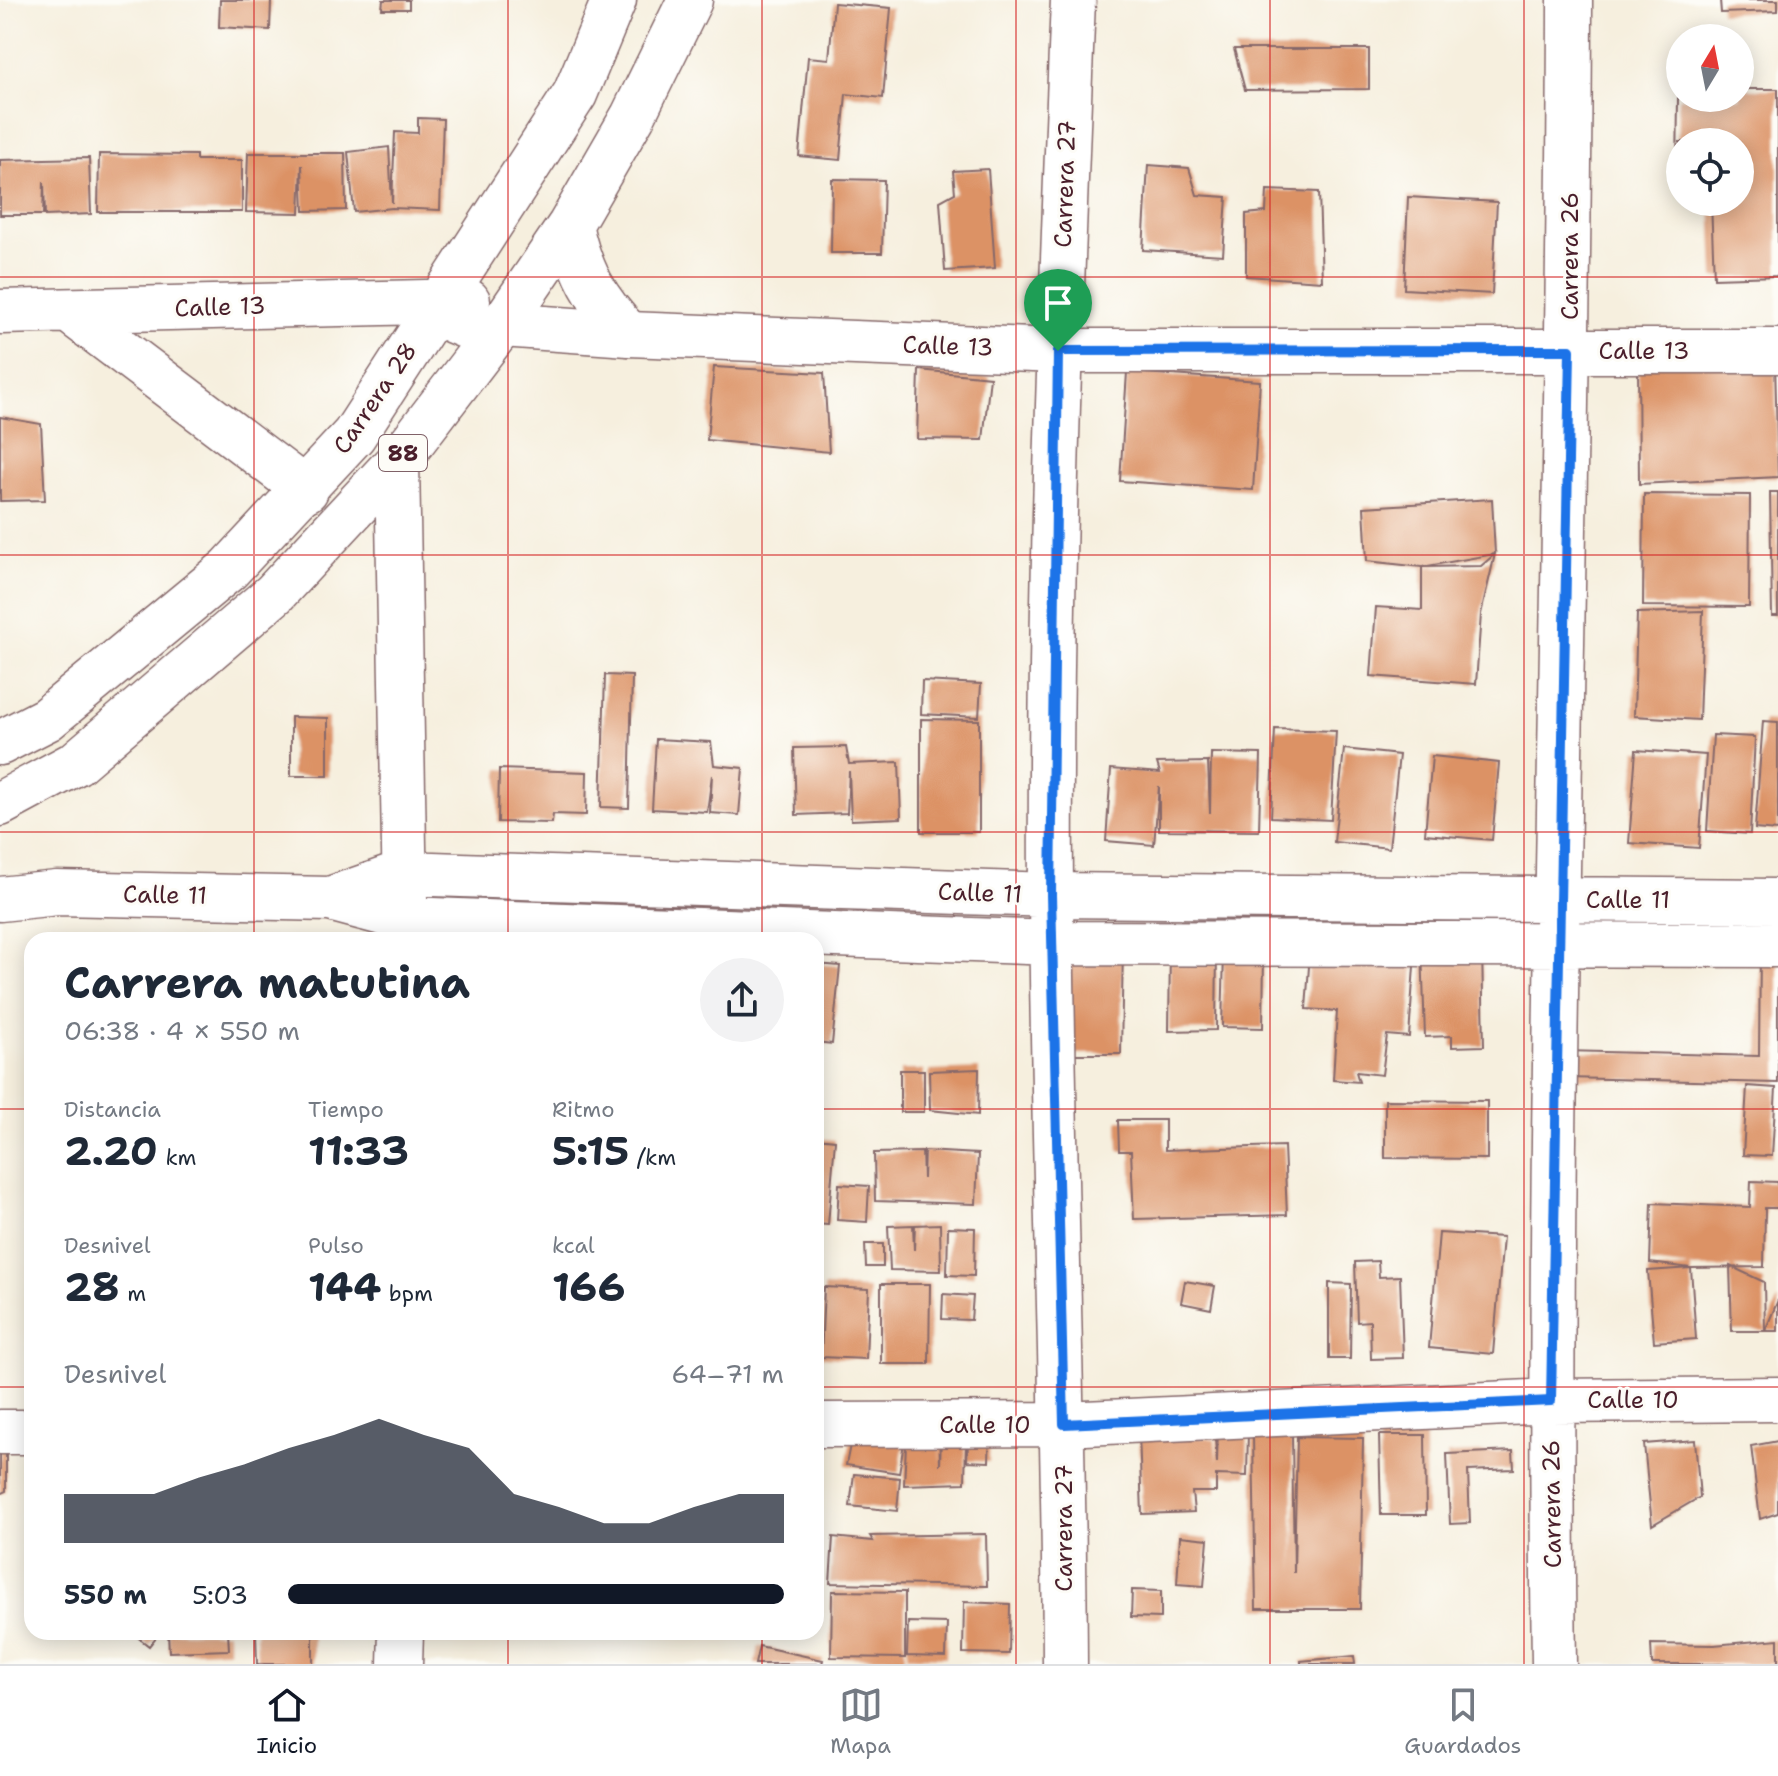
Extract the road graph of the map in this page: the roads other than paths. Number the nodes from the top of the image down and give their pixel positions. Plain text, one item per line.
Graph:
1 (614, 0) edge
2 (690, 0) edge
3 (1073, 0) edge
4 (1570, 0) edge
5 (570, 225) junction
6 (440, 301) junction
7 (69, 311) junction
8 (0, 312) edge
9 (502, 325) junction
10 (629, 334) junction
11 (1570, 350) junction
12 (1058, 351) junction
13 (1778, 351) edge
14 (397, 462) junction
15 (306, 490) junction
16 (0, 743) edge
17 (0, 804) edge
18 (404, 873) junction
19 (1051, 895) junction
20 (0, 899) edge
21 (330, 899) junction
22 (1557, 899) junction
23 (1778, 901) edge
24 (405, 930) edge
25 (505, 932) edge
26 (824, 938) edge
27 (1052, 943) junction
28 (1558, 945) junction
29 (1778, 945) edge
30 (1778, 1399) edge
31 (1551, 1401) junction
32 (1064, 1424) junction
33 (824, 1425) edge
34 (0, 1432) edge
35 (24, 1432) edge
36 (401, 1640) edge
37 (400, 1664) edge
38 (1065, 1664) edge
39 (1554, 1664) edge

1 - 6 main road, Carrera 28 / 88
2 - 5 main road, Carrera 28 / 88
3 - 12 main road, Carrera 27
4 - 11 main road, Carrera 26
5 - 9 main road, Carrera 28 / 88
5 - 10 main road
6 - 7 main road, Calle 13
6 - 9 main road, Calle 13
6 - 15 main road, Carrera 28 / 88
7 - 8 main road, Calle 13
7 - 15 main road
9 - 10 main road, Calle 13
9 - 14 main road, Carrera 28 / 88
10 - 12 main road, Calle 13
11 - 12 main road, Calle 13
11 - 13 main road, Calle 13
11 - 22 main road, Carrera 26
12 - 19 main road, Carrera 27
14 - 17 main road, Carrera 28 / 88
14 - 18 main road
15 - 16 main road, Carrera 28 / 88
18 - 19 main road, Calle 11
18 - 21 main road, Calle 11
18 - 24 main road
19 - 22 main road, Calle 11
19 - 27 main road, Carrera 27
20 - 21 main road, Calle 11
21 - 24 main road, Calle 11
22 - 23 main road, Calle 11
22 - 28 main road, Carrera 26
24 - 25 main road, Calle 11
26 - 27 main road, Calle 11
27 - 28 main road, Calle 11
27 - 32 main road, Carrera 27
28 - 29 main road, Calle 11
28 - 31 main road, Carrera 26
30 - 31 main road, Calle 10
31 - 32 main road, Calle 10
31 - 39 main road, Carrera 26
32 - 33 main road, Calle 10
32 - 38 main road, Carrera 27
34 - 35 main road
36 - 37 main road

